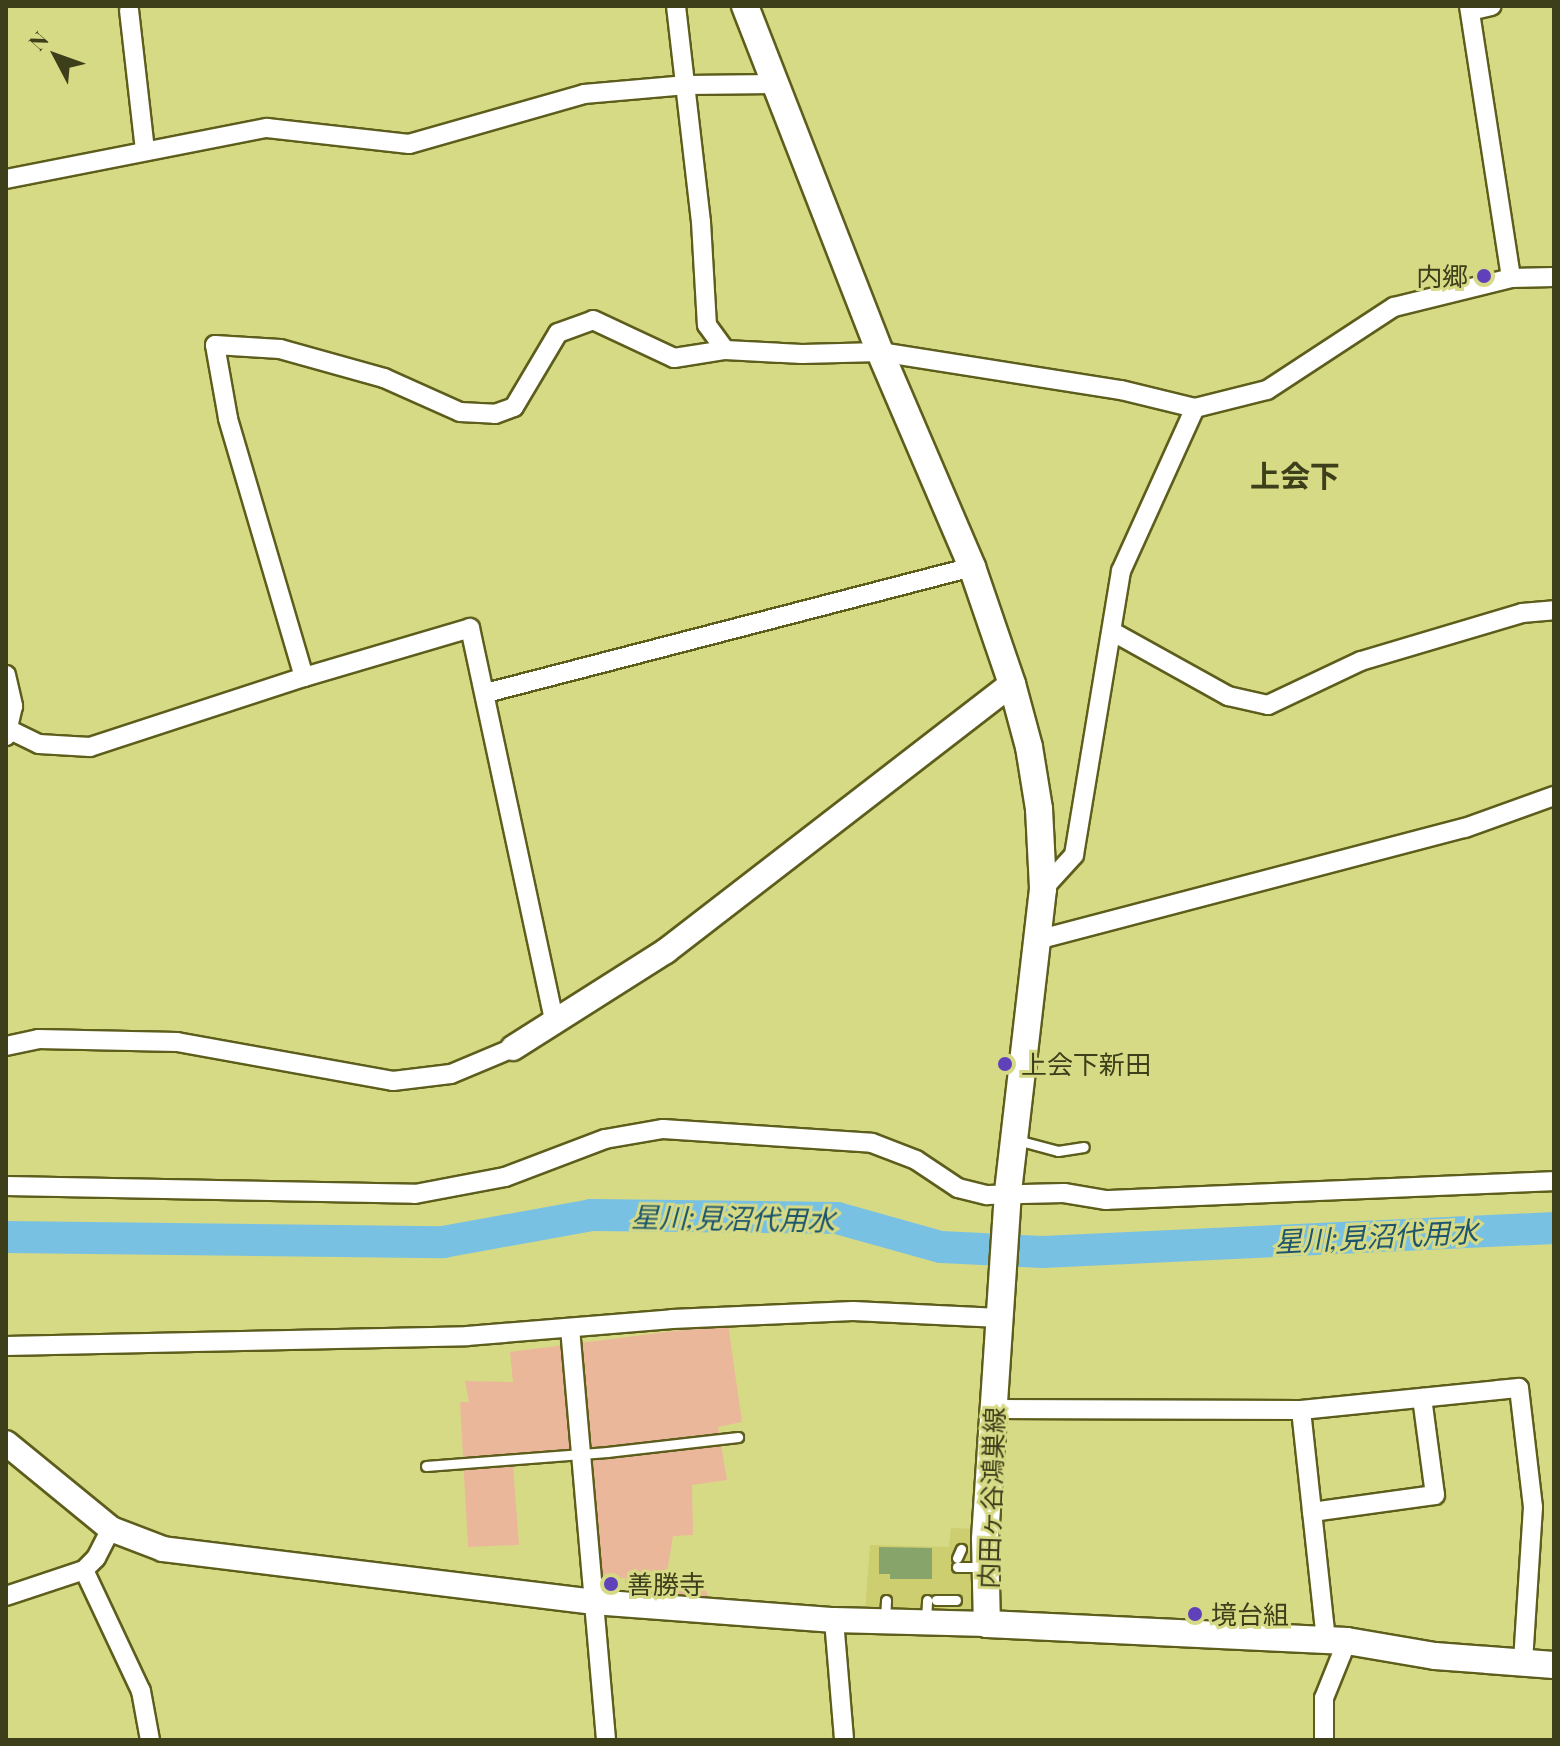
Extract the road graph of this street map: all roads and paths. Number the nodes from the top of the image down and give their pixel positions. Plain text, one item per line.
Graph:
1 (676, 6) edge
2 (745, 6) edge
3 (1491, 6) edge
4 (1470, 9) edge
5 (129, 10) dead end
6 (775, 84) junction
7 (687, 85) junction
8 (145, 150) junction
9 (6, 179) edge
10 (1554, 277) edge
11 (1511, 278) junction
12 (725, 350) junction
13 (880, 352) junction
14 (1195, 408) junction
15 (972, 567) junction
16 (1554, 610) edge
17 (1113, 632) junction
18 (6, 675) edge
19 (304, 677) junction
20 (1012, 684) junction
21 (486, 693) junction
22 (8, 733) edge
23 (1554, 796) edge
24 (1043, 889) junction
25 (1037, 940) junction
26 (554, 1019) junction
27 (6, 1046) edge
28 (513, 1048) joint
29 (1014, 1139) junction
30 (1084, 1147) dead end
31 (1554, 1181) edge
32 (6, 1186) edge
33 (1008, 1192) junction
34 (1000, 1318) junction
35 (570, 1328) junction
36 (6, 1346) edge
37 (1422, 1398) junction
38 (994, 1409) junction
39 (1301, 1410) junction
40 (738, 1437) dead end
41 (6, 1443) edge
42 (581, 1454) junction
43 (426, 1466) dead end
44 (1312, 1512) junction
45 (111, 1529) junction
46 (958, 1558) dead end
47 (986, 1567) junction
48 (84, 1570) junction
49 (6, 1596) edge
50 (956, 1600) dead end
51 (593, 1602) junction
52 (930, 1608) junction
53 (834, 1620) junction
54 (987, 1624) junction
55 (1336, 1640) junction
56 (1523, 1663) junction
57 (1554, 1665) edge
58 (150, 1740) edge
59 (606, 1740) edge
60 (844, 1740) edge
61 (1324, 1740) edge

1 - 7 street
2 - 6 main road, 内田ヶ谷鴻巣線
3 - 4 street
4 - 11 street
5 - 8 street
6 - 7 street
6 - 13 main road, 内田ヶ谷鴻巣線
7 - 8 street
7 - 12 street
8 - 9 street
10 - 11 street
11 - 14 street
12 - 13 street
12 - 19 street
13 - 14 street
13 - 15 main road, 内田ヶ谷鴻巣線
14 - 17 street
15 - 20 main road, 内田ヶ谷鴻巣線
15 - 21 street
16 - 17 street
17 - 24 street
18 - 22 street
19 - 21 street
19 - 22 street
20 - 24 main road, 内田ヶ谷鴻巣線
20 - 26 street
21 - 26 street
23 - 25 street
24 - 25 main road, 内田ヶ谷鴻巣線
25 - 29 main road, 内田ヶ谷鴻巣線
26 - 28 street
27 - 28 street
29 - 30 lane
29 - 33 main road, 内田ヶ谷鴻巣線
31 - 33 street
32 - 33 street
33 - 34 main road, 内田ヶ谷鴻巣線
34 - 35 street
34 - 38 main road, 内田ヶ谷鴻巣線
35 - 36 street
35 - 42 street
37 - 39 street
37 - 44 street
37 - 56 street
38 - 39 street
38 - 47 main road, 内田ヶ谷鴻巣線
39 - 44 street
40 - 42 lane
41 - 45 street
42 - 43 lane
42 - 51 street
44 - 55 street
45 - 48 street
45 - 51 street
46 - 47 lane
47 - 54 main road, 内田ヶ谷鴻巣線
48 - 49 street
48 - 58 street
50 - 52 lane
51 - 53 street
51 - 59 street
52 - 53 street
52 - 54 street
53 - 60 street
54 - 55 main road, 内田ヶ谷鴻巣線
55 - 56 main road, 内田ヶ谷鴻巣線
55 - 61 street
56 - 57 main road, 内田ヶ谷鴻巣線

